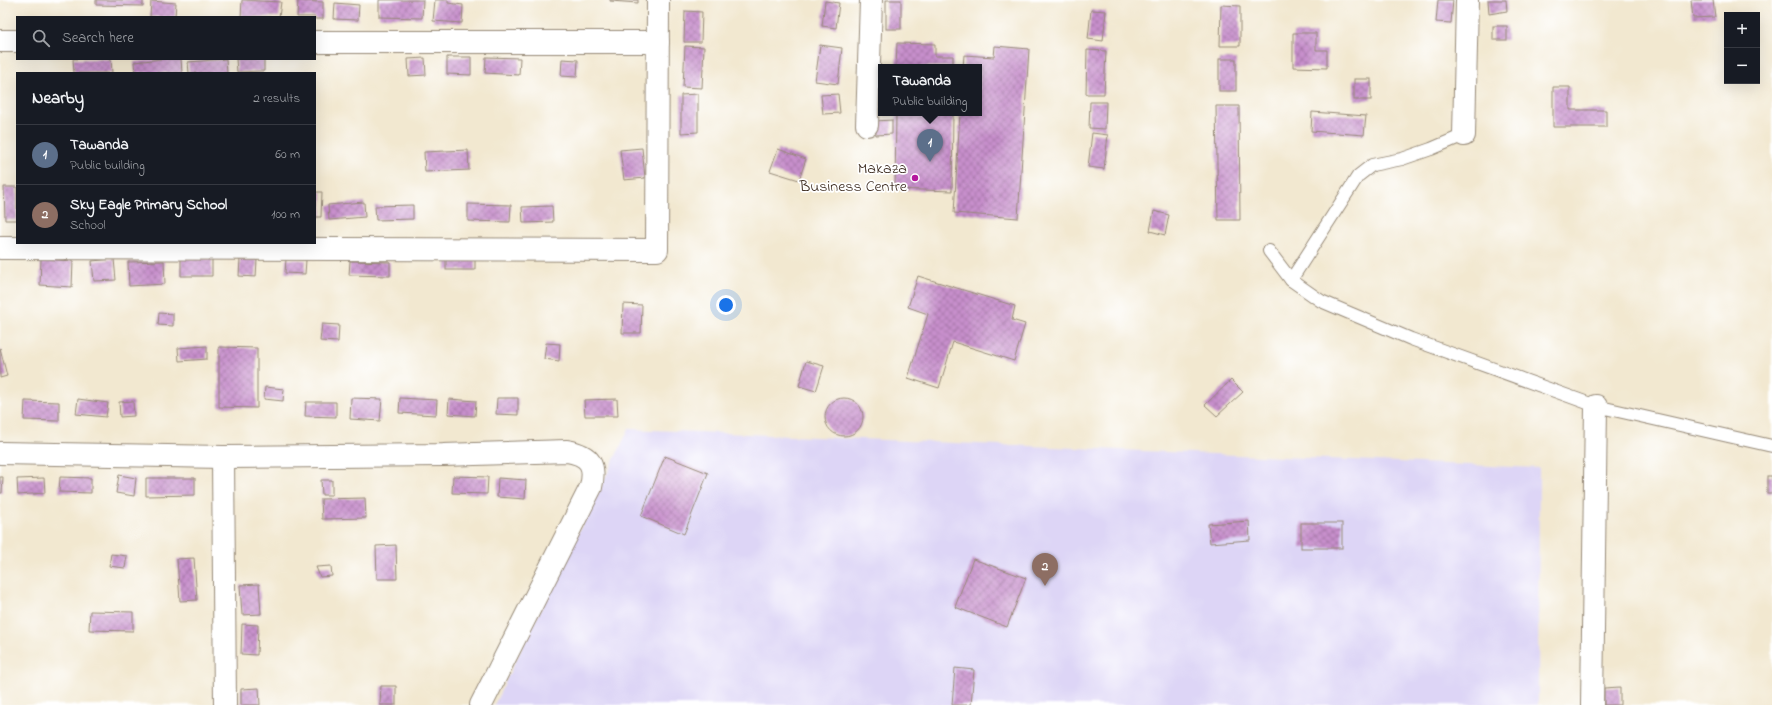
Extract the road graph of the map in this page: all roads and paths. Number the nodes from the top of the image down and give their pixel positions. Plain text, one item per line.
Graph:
1 (658, 0) edge
2 (871, 0) edge
3 (1467, 0) edge
4 (0, 41) edge
5 (16, 41) edge
6 (316, 42) edge
7 (658, 42) junction
8 (867, 125) dead end
9 (1464, 135) joint
10 (0, 248) edge
11 (1269, 251) dead end
12 (1290, 280) junction
13 (1596, 406) junction
14 (1772, 446) edge
15 (0, 454) edge
16 (223, 457) junction
17 (225, 705) edge
18 (481, 705) edge
19 (1592, 705) edge

1 - 7 street
2 - 8 street
3 - 9 street
4 - 5 street
6 - 7 street
7 - 10 street
9 - 12 lane
11 - 12 lane
12 - 13 lane
13 - 14 lane
13 - 19 street
15 - 16 street
16 - 17 street
16 - 18 street

